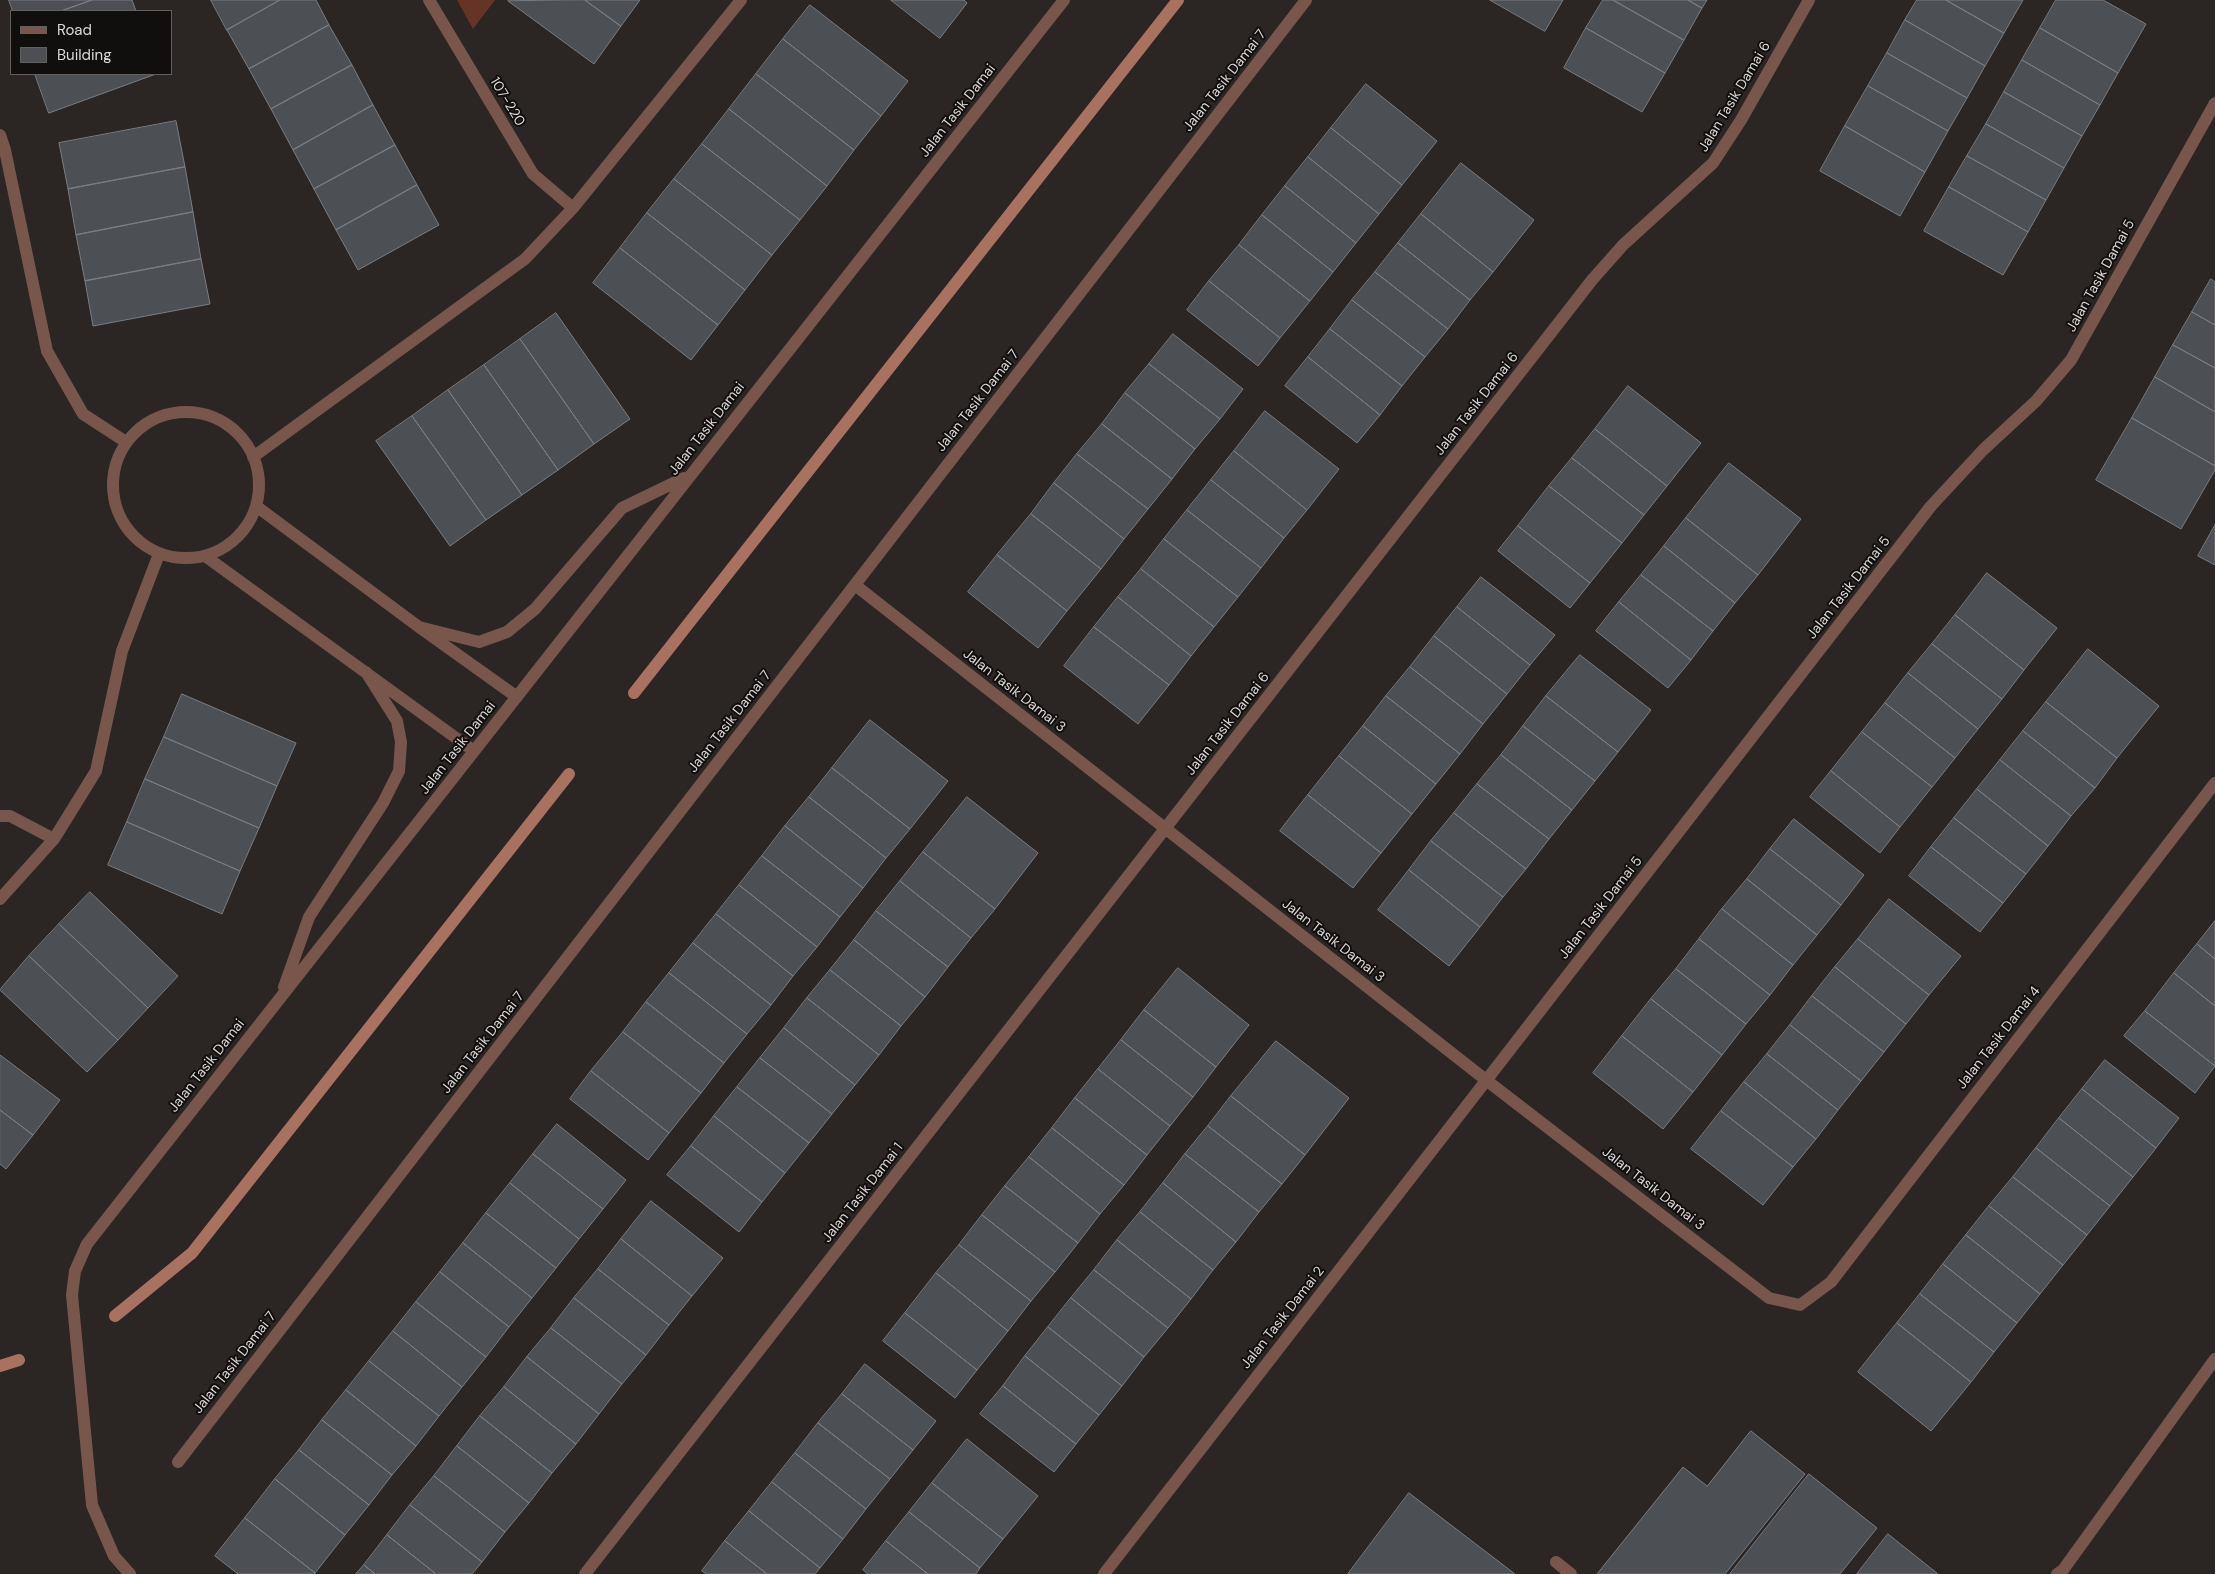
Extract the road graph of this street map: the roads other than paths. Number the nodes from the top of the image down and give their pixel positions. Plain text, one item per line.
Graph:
1 (429, 0) edge
2 (741, 0) edge
3 (1064, 0) edge
4 (1306, 0) edge
5 (1809, 0) edge
6 (2215, 104) edge
7 (0, 135) edge
8 (573, 208) junction
9 (126, 442) junction
10 (253, 457) junction
11 (688, 477) junction
12 (256, 506) junction
13 (159, 554) junction
14 (205, 556) junction
15 (855, 585) junction
16 (419, 628) junction
17 (366, 672) junction
18 (517, 697) junction
19 (474, 751) junction
20 (2215, 783) edge
21 (0, 816) edge
22 (1165, 830) junction
23 (54, 839) junction
24 (0, 899) edge
25 (280, 999) junction
26 (1486, 1080) junction
27 (1800, 1305) joint
28 (2215, 1359) edge
29 (178, 1462) dead end
30 (1556, 1562) dead end
31 (130, 1574) edge
32 (585, 1574) edge
33 (1104, 1574) edge
34 (1571, 1574) edge
35 (2057, 1574) edge

1 - 8 street, 107-220
2 - 8 street
3 - 11 street, Jalan Tasik Damai
4 - 15 street, Jalan Tasik Damai 7
5 - 22 street, Jalan Tasik Damai 6
6 - 26 street, Jalan Tasik Damai 5
7 - 9 street
8 - 10 street
9 - 10 street
9 - 13 street
10 - 12 street
11 - 16 street
11 - 18 street, Jalan Tasik Damai
12 - 14 street
12 - 16 street
13 - 14 street
13 - 23 street
14 - 17 street
15 - 22 street, Jalan Tasik Damai 3
15 - 29 street, Jalan Tasik Damai 7
16 - 18 street
17 - 19 street
17 - 25 street
18 - 19 street, Jalan Tasik Damai
19 - 25 street, Jalan Tasik Damai
20 - 27 street, Jalan Tasik Damai 4
21 - 23 street
22 - 26 street, Jalan Tasik Damai 3
22 - 32 street, Jalan Tasik Damai 1
23 - 24 street
25 - 31 street, Jalan Tasik Damai
26 - 27 street, Jalan Tasik Damai 3
26 - 33 street, Jalan Tasik Damai 2
28 - 35 street
30 - 34 street

